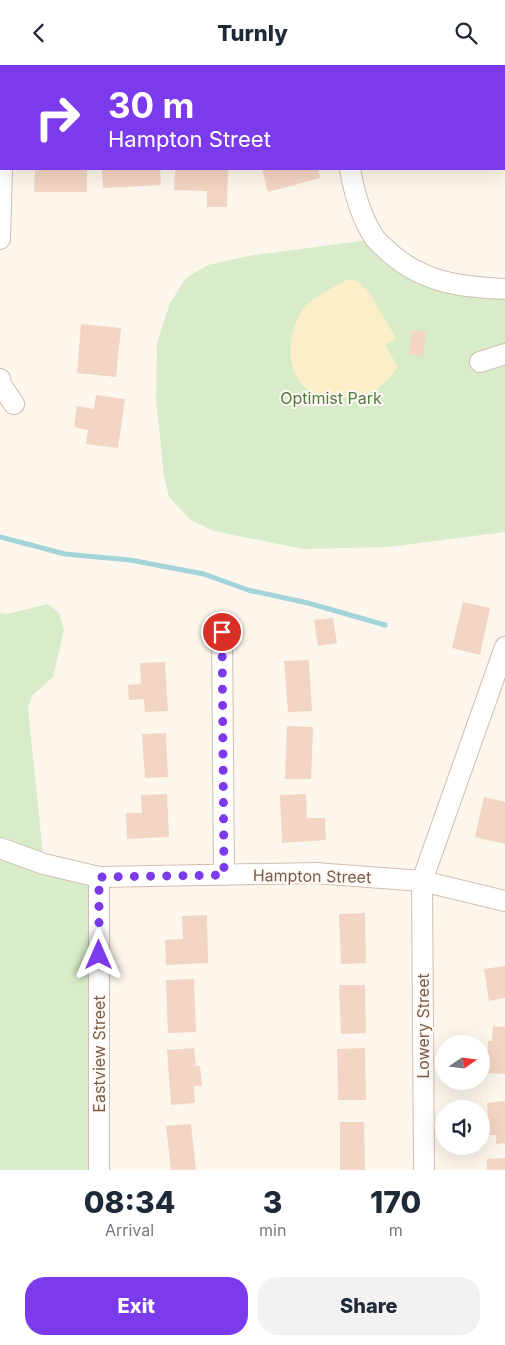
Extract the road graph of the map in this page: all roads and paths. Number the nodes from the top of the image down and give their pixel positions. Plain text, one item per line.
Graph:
1 (2, 170) edge
2 (350, 170) edge
3 (0, 239) edge
4 (505, 289) edge
5 (505, 354) edge
6 (480, 362) dead end
7 (0, 379) edge
8 (14, 404) dead end
9 (222, 632) dead end
10 (505, 647) edge
11 (0, 848) edge
12 (224, 875) junction
13 (99, 877) junction
14 (422, 881) junction
15 (505, 901) edge
16 (99, 1170) edge
17 (424, 1170) edge

1 - 3 street
2 - 4 street
5 - 6 street
7 - 8 street
9 - 12 street
10 - 14 street, Lowery Street
11 - 13 street, Hampton Street
12 - 13 street, Hampton Street
12 - 14 street, Hampton Street
13 - 16 street, Eastview Street
14 - 15 street, Hampton Street
14 - 17 street, Lowery Street

